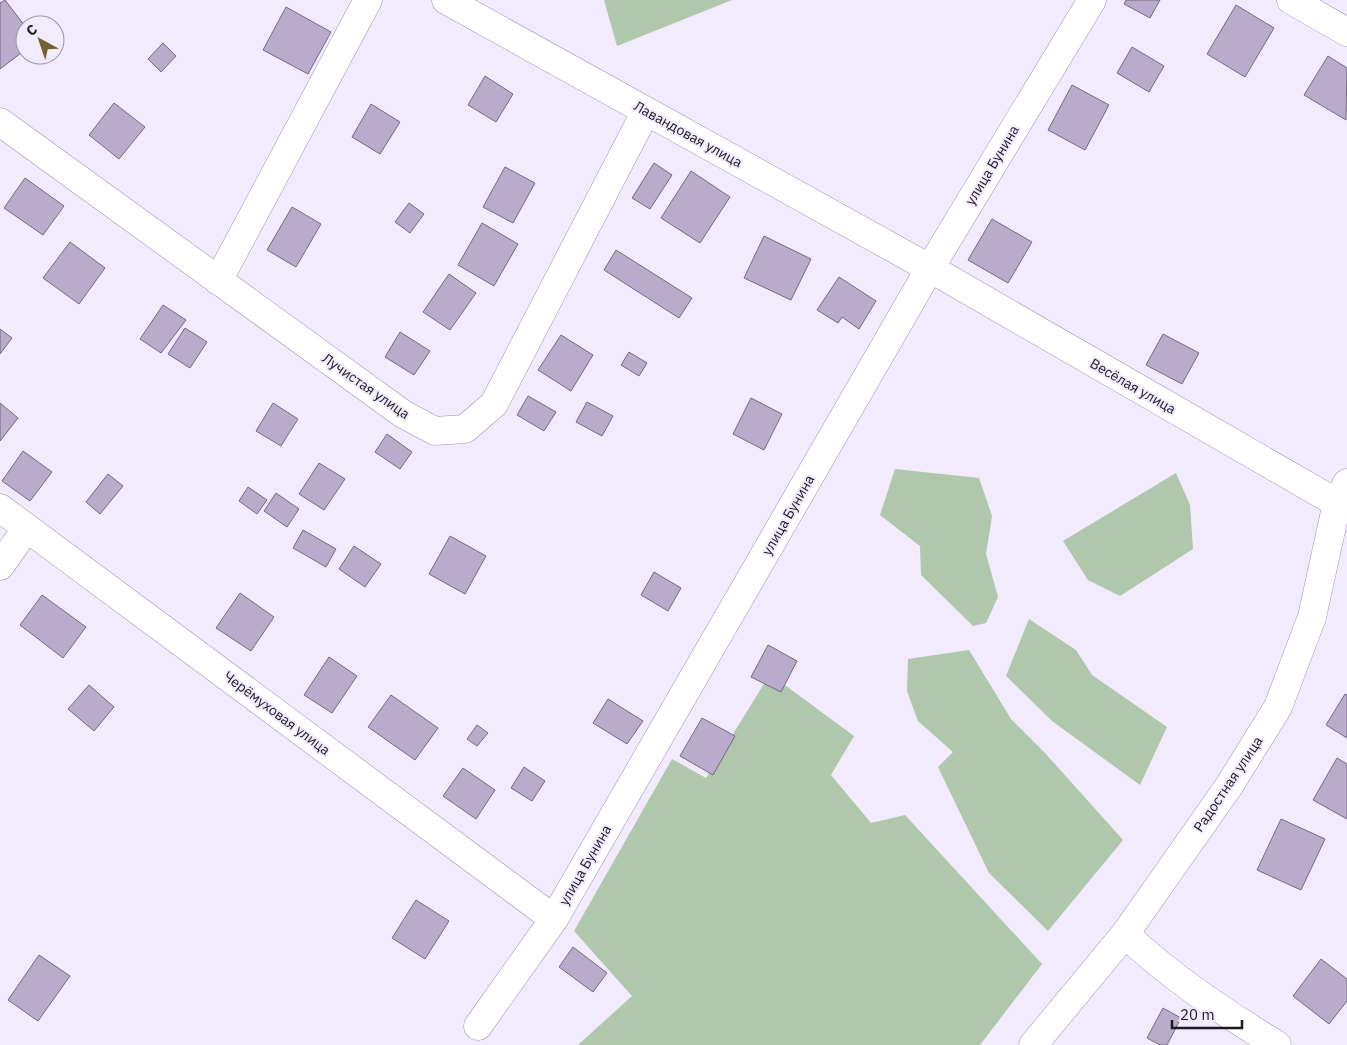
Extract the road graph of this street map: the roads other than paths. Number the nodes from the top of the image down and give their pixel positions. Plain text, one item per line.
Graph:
1 (368, 0) edge
2 (446, 0) edge
3 (1092, 0) edge
4 (1290, 0) edge
5 (1347, 32) edge
6 (646, 111) junction
7 (0, 122) edge
8 (930, 268) junction
9 (218, 281) junction
10 (1342, 493) edge
11 (0, 508) edge
12 (27, 528) junction
13 (0, 566) edge
14 (554, 919) junction
15 (1124, 934) junction
16 (478, 1026) dead end
17 (1033, 1045) edge
18 (1277, 1045) edge

1 - 9 street
2 - 6 street, Лавандовая улица
3 - 8 street, улица Бунина
4 - 5 street
6 - 8 street, Лавандовая улица
6 - 9 street, Лучистая улица
7 - 9 street, Лучистая улица
8 - 10 street, Весёлая улица
8 - 14 street, улица Бунина
10 - 15 street, Радостная улица
11 - 12 street, Черёмуховая улица
12 - 13 street
12 - 14 street, Черёмуховая улица
14 - 16 street, улица Бунина
15 - 17 street, Радостная улица
15 - 18 street

